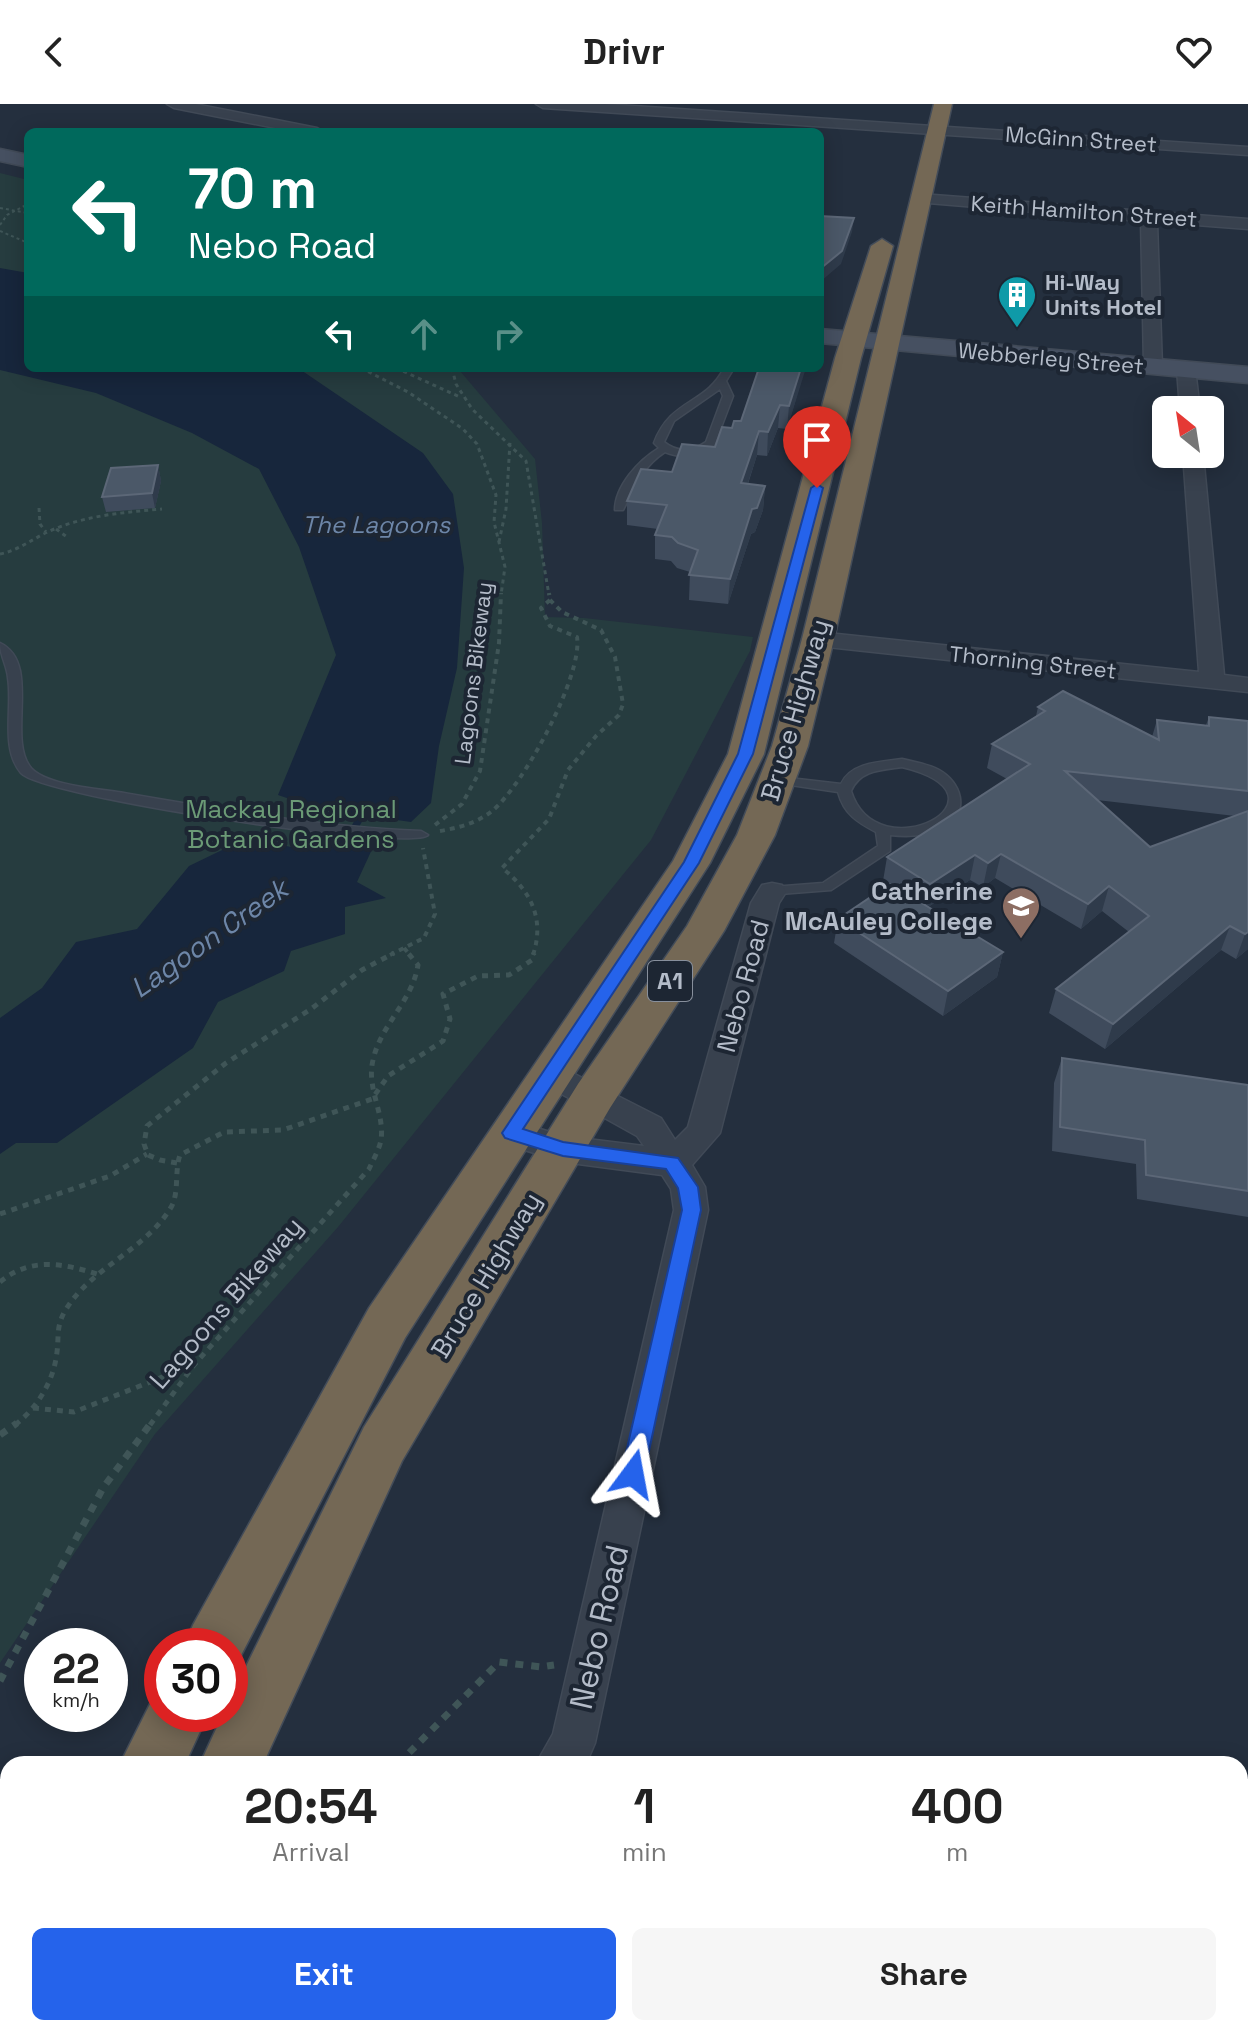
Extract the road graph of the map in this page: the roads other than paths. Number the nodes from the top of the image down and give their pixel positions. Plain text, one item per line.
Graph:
1 (174, 104) edge
2 (270, 104) edge
3 (543, 104) edge
4 (712, 115) junction
5 (929, 117) edge
6 (252, 119) junction
7 (297, 128) edge
8 (705, 128) edge
9 (1248, 151) edge
10 (0, 155) edge
11 (24, 160) edge
12 (921, 199) junction
13 (1149, 217) junction
14 (1248, 224) edge
15 (854, 341) edge
16 (1153, 366) junction
17 (1186, 369) junction
18 (727, 372) edge
19 (1248, 375) edge
20 (723, 383) junction
21 (1189, 396) edge
22 (664, 449) junction
23 (1194, 468) edge
24 (619, 508) dead end
25 (818, 639) junction
26 (0, 647) edge
27 (1212, 681) junction
28 (1248, 685) edge
29 (777, 779) junction
30 (844, 789) junction
31 (883, 829) junction
32 (421, 835) road end
33 (772, 892) joint
34 (551, 1074) junction
35 (594, 1096) junction
36 (511, 1133) junction
37 (563, 1149) junction
38 (672, 1163) junction
39 (224, 1628) edge
40 (168, 1732) edge
41 (155, 1756) edge
42 (235, 1756) edge
43 (564, 1756) edge

1 - 6 street
2 - 6 street
3 - 4 street, McGinn Street
4 - 5 street, McGinn Street
4 - 8 street
5 - 9 street, McGinn Street
5 - 12 highway, Bruce Highway / A1
5 - 15 highway, Bruce Highway / A1
6 - 7 street
10 - 11 street
12 - 13 street, Keith Hamilton Street
12 - 15 highway, Bruce Highway / A1
13 - 14 street, Keith Hamilton Street
13 - 16 street
15 - 16 street, Webberley Street
15 - 25 highway, Bruce Highway / A1
15 - 34 highway, Bruce Highway / A1
16 - 17 street, Webberley Street
17 - 19 street, Webberley Street
17 - 21 street
18 - 20 lane
20 - 22 lane
20 - 22 lane
22 - 24 lane
23 - 27 street
25 - 27 street, Thorning Street
25 - 29 highway, Bruce Highway / A1
26 - 32 lane
27 - 28 street, Thorning Street
29 - 30 lane
29 - 35 highway, Bruce Highway / A1
30 - 31 lane
30 - 31 lane
31 - 33 lane
33 - 38 street, Nebo Road
34 - 35 street, Nebo Road
34 - 36 highway, Bruce Highway / A1
35 - 37 highway, Bruce Highway / A1
35 - 38 street, Nebo Road
36 - 37 street
36 - 39 highway, Bruce Highway / A1
37 - 38 street
37 - 42 highway, Bruce Highway / A1
38 - 43 street, Nebo Road
40 - 41 highway

